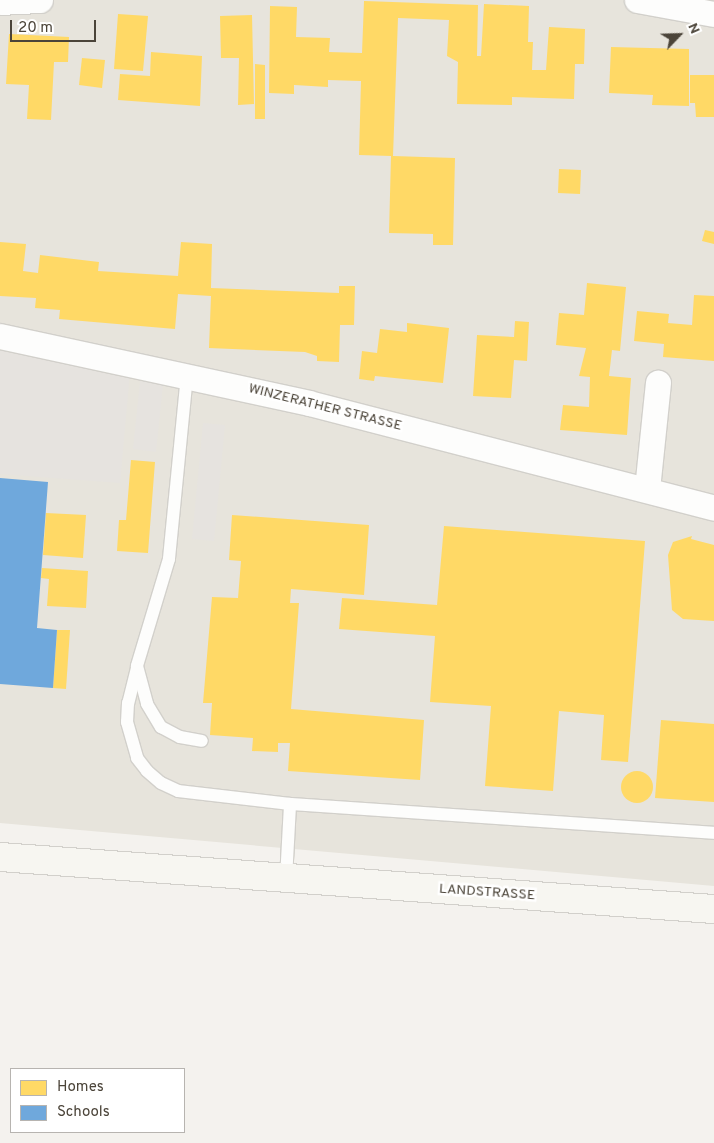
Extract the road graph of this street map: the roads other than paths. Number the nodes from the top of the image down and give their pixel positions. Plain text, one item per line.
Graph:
1 (40, 0) edge
2 (638, 0) edge
3 (0, 2) edge
4 (714, 14) edge
5 (0, 336) edge
6 (187, 375) junction
7 (658, 383) dead end
8 (647, 489) junction
9 (714, 508) edge
10 (137, 666) junction
11 (202, 741) dead end
12 (290, 804) junction
13 (714, 833) edge
14 (0, 858) edge
15 (273, 878) junction
16 (714, 910) edge

1 - 3 street
2 - 4 street
5 - 6 street, WINZERATHER STRASSE
6 - 8 street, WINZERATHER STRASSE
6 - 10 lane
7 - 8 street
8 - 9 street, WINZERATHER STRASSE
10 - 11 lane
10 - 12 lane
12 - 13 lane
12 - 15 lane
14 - 15 street, LANDSTRASSE
15 - 16 street, LANDSTRASSE

